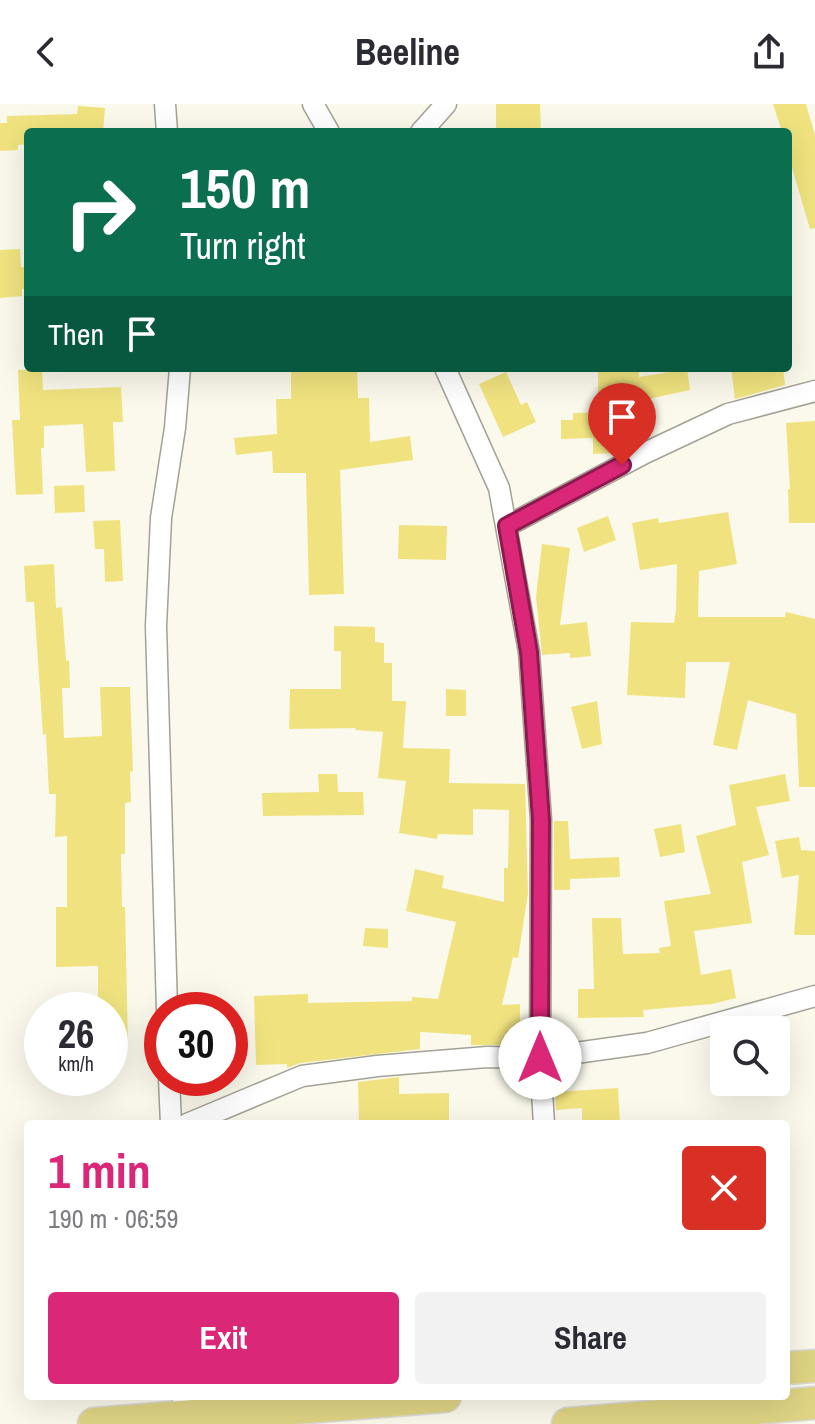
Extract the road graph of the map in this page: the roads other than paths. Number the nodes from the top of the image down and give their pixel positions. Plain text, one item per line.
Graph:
1 (165, 104) edge
2 (313, 104) edge
3 (446, 104) edge
4 (167, 128) edge
5 (327, 128) edge
6 (425, 128) edge
7 (180, 372) edge
8 (447, 372) edge
9 (815, 391) edge
10 (507, 526) junction
11 (166, 992) edge
12 (815, 996) edge
13 (540, 1058) junction
14 (170, 1096) edge
15 (171, 1120) edge
16 (197, 1120) edge
17 (544, 1120) edge
18 (815, 1366) edge
19 (790, 1368) edge
20 (341, 1400) edge
21 (815, 1403) edge
22 (184, 1406) edge
23 (94, 1424) edge
24 (568, 1424) edge

1 - 4 street
2 - 5 street
3 - 6 street
7 - 11 street
8 - 10 street
9 - 10 street
10 - 13 street
12 - 13 street
13 - 16 street
13 - 17 street
14 - 15 street
18 - 19 main road
20 - 22 main road
21 - 24 main road
22 - 23 main road

